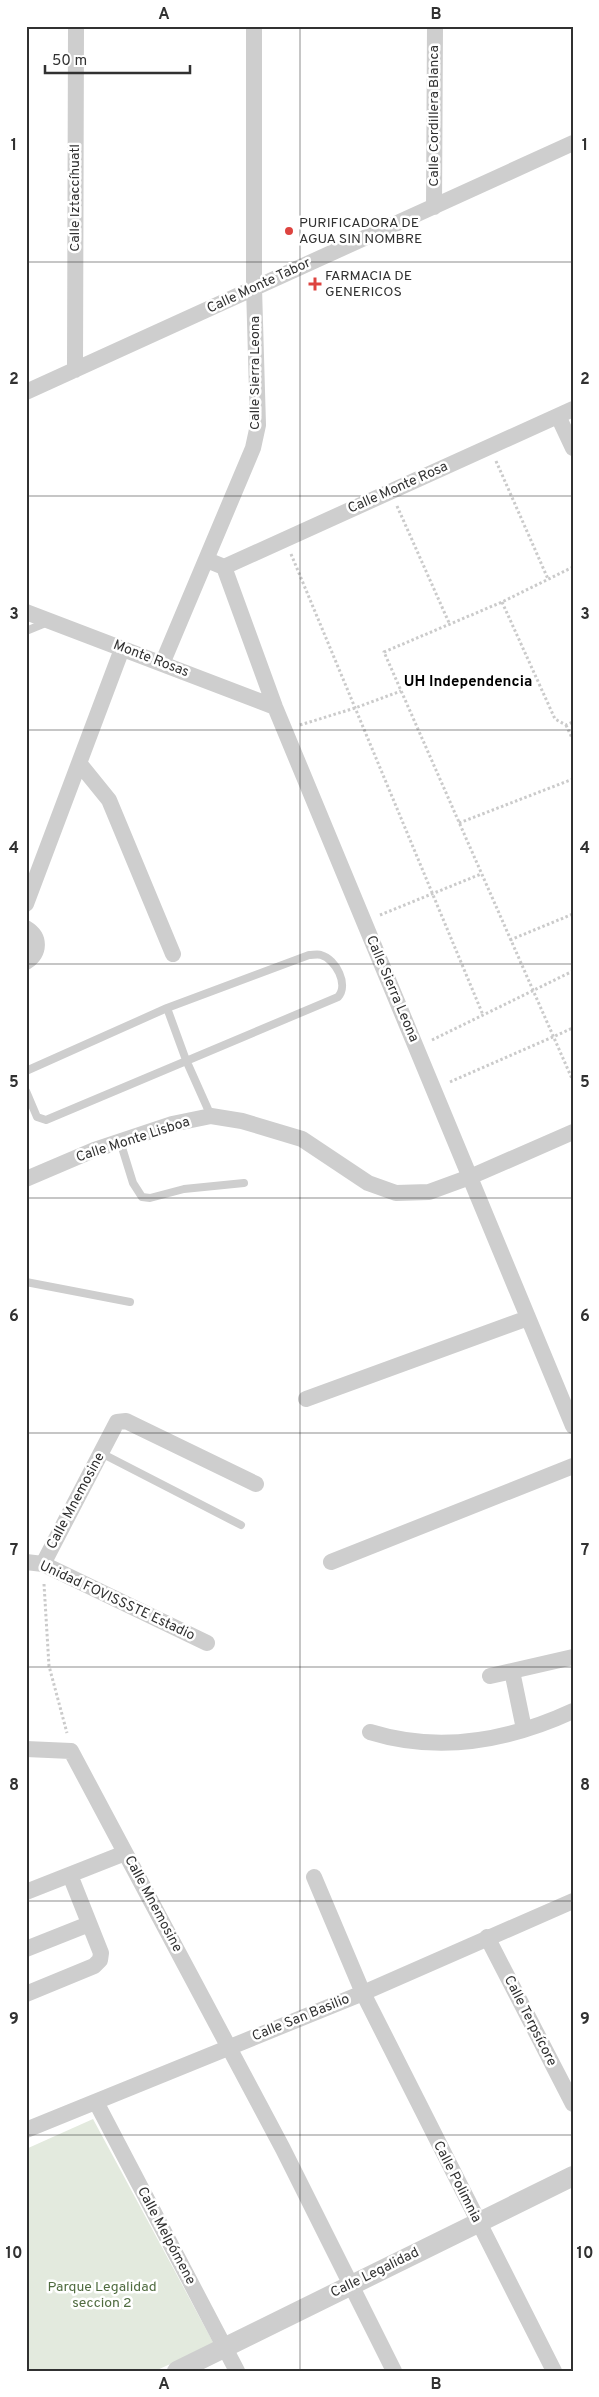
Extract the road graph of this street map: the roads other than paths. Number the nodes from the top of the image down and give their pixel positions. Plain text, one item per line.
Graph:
1 (76, 26) edge
2 (254, 26) edge
3 (435, 26) edge
4 (573, 143) edge
5 (434, 206) junction
6 (254, 288) junction
7 (75, 370) junction
8 (26, 392) edge
9 (566, 413) edge
10 (573, 448) edge
11 (207, 560) junction
12 (224, 567) junction
13 (26, 612) edge
14 (50, 622) junction
15 (26, 631) edge
16 (122, 649) junction
17 (162, 664) junction
18 (275, 707) junction
19 (79, 763) junction
20 (26, 904) edge
21 (26, 928) edge
22 (173, 954) dead end
23 (26, 962) edge
24 (167, 1008) junction
25 (186, 1060) junction
26 (26, 1071) edge
27 (26, 1091) edge
28 (211, 1116) junction
29 (573, 1132) edge
30 (120, 1142) junction
31 (470, 1177) junction
32 (26, 1179) edge
33 (244, 1183) dead end
34 (26, 1282) edge
35 (130, 1302) dead end
36 (528, 1318) junction
37 (306, 1399) dead end
38 (572, 1422) edge
39 (101, 1453) junction
40 (573, 1466) edge
41 (256, 1484) dead end
42 (241, 1525) dead end
43 (331, 1562) dead end
44 (34, 1563) edge
45 (207, 1644) dead end
46 (573, 1657) edge
47 (512, 1671) junction
48 (490, 1676) dead end
49 (573, 1711) edge
50 (524, 1729) junction
51 (370, 1732) dead end
52 (26, 1749) edge
53 (125, 1853) junction
54 (70, 1875) junction
55 (314, 1877) dead end
56 (26, 1892) edge
57 (573, 1901) edge
58 (89, 1924) junction
59 (487, 1937) junction
60 (26, 1949) edge
61 (363, 1993) junction
62 (26, 1994) edge
63 (229, 2047) junction
64 (96, 2102) junction
65 (573, 2104) edge
66 (26, 2130) edge
67 (573, 2176) edge
68 (478, 2223) junction
69 (351, 2285) junction
70 (225, 2347) junction
71 (177, 2371) edge
72 (237, 2371) edge
73 (394, 2371) edge
74 (554, 2371) edge

1 - 7 street, Calle Iztaccíhuatl
2 - 6 street, Calle Sierra Leona
3 - 5 street, Calle Cordillera Blanca
4 - 5 street, Calle Monte Tabor
5 - 6 street, Calle Monte Tabor
6 - 7 street, Calle Monte Tabor
6 - 11 street, Calle Sierra Leona
7 - 8 street, Calle Monte Tabor
9 - 10 street
9 - 12 street, Calle Monte Rosa
11 - 12 street
11 - 17 street, Calle Sierra Leona
12 - 18 street, Calle Sierra Leona
13 - 14 street, Monte Rosas
14 - 15 lane
14 - 16 street, Monte Rosas
16 - 17 street, Monte Rosas
16 - 19 street
17 - 18 street, Monte Rosas
18 - 31 street, Calle Sierra Leona
19 - 20 street
19 - 22 street
21 - 23 street
24 - 25 lane
24 - 25 lane
24 - 26 lane
25 - 27 lane
25 - 28 lane
28 - 30 street, Calle Monte Lisboa
28 - 31 street, Calle Monte Lisboa
29 - 31 street, Calle Monte Lisboa
30 - 32 street, Calle Monte Lisboa
30 - 33 lane
31 - 36 street, Calle Sierra Leona
34 - 35 lane
36 - 37 street
36 - 38 street, Calle Sierra Leona
39 - 41 street, Calle Mnemosine
39 - 42 lane
39 - 44 street, Calle Mnemosine
40 - 43 street
44 - 45 street, Unidad FOVISSSTE Estadio
46 - 47 street
47 - 48 street
47 - 50 street
49 - 50 street
50 - 51 street
52 - 53 street, Calle Mnemosine
53 - 54 street
53 - 63 street, Calle Mnemosine
54 - 56 street
54 - 58 street
55 - 61 street, Calle Polimnia
57 - 59 street, Calle San Basilio
58 - 60 street
58 - 62 street
59 - 61 street, Calle San Basilio
59 - 65 street, Calle Terpsícore
61 - 63 street, Calle San Basilio
61 - 68 street, Calle Polimnia
63 - 64 street, Calle San Basilio
63 - 69 street, Calle Mnemosine
64 - 66 street, Calle San Basilio
64 - 70 street, Calle Melpómene
67 - 68 street, Calle Legalidad
68 - 69 street, Calle Legalidad
68 - 74 street, Calle Polimnia
69 - 70 street, Calle Legalidad
69 - 73 street, Calle Mnemosine
70 - 71 street, Calle Legalidad
70 - 72 street, Calle Melpómene

